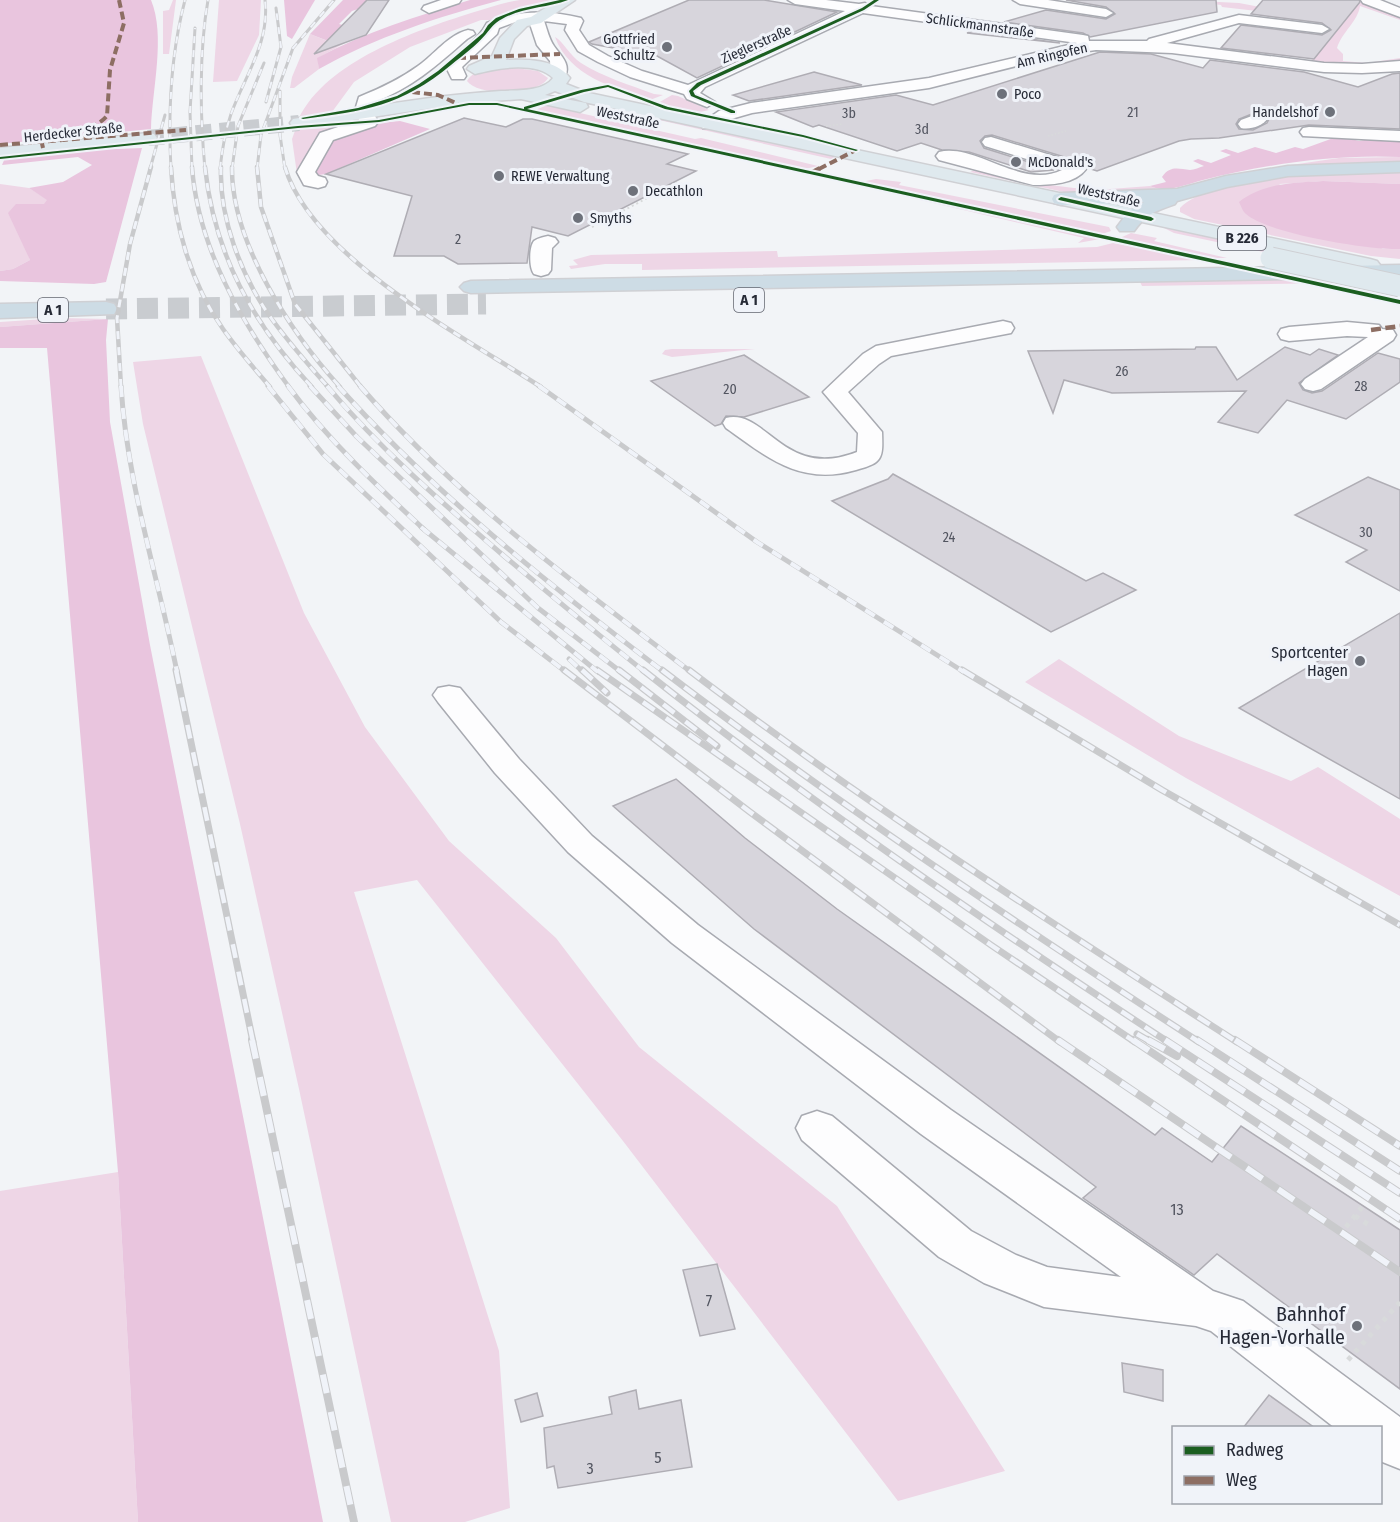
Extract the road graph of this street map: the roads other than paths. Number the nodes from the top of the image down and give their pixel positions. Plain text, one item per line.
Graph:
1 (454, 0) edge
2 (568, 0) edge
3 (795, 0) edge
4 (877, 0) edge
5 (1020, 0) edge
6 (1368, 0) edge
7 (429, 9) dead end
8 (863, 9) junction
9 (1106, 13) dead end
10 (1400, 13) edge
11 (538, 19) junction
12 (1322, 29) dead end
13 (514, 30) junction
14 (492, 31) junction
15 (1150, 43) junction
16 (1103, 45) junction
17 (1210, 48) dead end
18 (535, 66) junction
19 (1400, 66) edge
20 (481, 67) junction
21 (456, 79) junction
22 (558, 80) junction
23 (691, 91) junction
24 (523, 95) junction
25 (494, 96) junction
26 (373, 112) junction
27 (733, 112) junction
28 (299, 123) tunnel mouth
29 (709, 124) junction
30 (1309, 132) dead end
31 (1400, 136) edge
32 (148, 138) tunnel mouth
33 (991, 142) dead end
34 (0, 153) edge
35 (945, 156) dead end
36 (1400, 167) edge
37 (318, 182) dead end
38 (1170, 198) junction
39 (1061, 199) junction
40 (1138, 220) junction
41 (548, 242) dead end
42 (541, 270) dead end
43 (1400, 271) edge
44 (471, 287) tunnel mouth
45 (1400, 288) edge
46 (0, 292) edge
47 (486, 304) tunnel mouth
48 (0, 310) edge
49 (1332, 320) dead end
50 (1003, 328) dead end
51 (1289, 334) dead end
52 (1385, 335) edge
53 (1314, 384) dead end
54 (735, 423) dead end
55 (449, 694) dead end
56 (817, 1128) dead end
57 (1212, 1311) junction
58 (1371, 1426) edge
59 (1382, 1433) edge
60 (1400, 1446) edge

1 - 7 street
2 - 11 main road
3 - 8 street, Schlickmannstraße
4 - 8 street, Zieglerstraße
5 - 9 street
6 - 10 street
8 - 16 street, Schlickmannstraße
8 - 23 street, Zieglerstraße
11 - 13 main road
11 - 14 street
11 - 18 main road
11 - 22 street
11 - 23 street
12 - 15 street
13 - 14 street
13 - 20 main road
14 - 21 street
14 - 26 street
15 - 16 street
15 - 17 street
16 - 19 street, Am Ringofen
16 - 27 street, Am Ringofen
18 - 20 main road
18 - 22 main road
20 - 21 main road
21 - 25 main road
21 - 26 main road
22 - 24 main road
22 - 29 main road, Weststraße / B 226
23 - 27 street
24 - 25 main road
24 - 40 main road, Weststraße / B 226
25 - 26 main road
26 - 28 main road
26 - 37 street
27 - 29 street, Am Ringofen
29 - 39 main road, Weststraße / B 226
30 - 31 street
32 - 34 main road, Herdecker Straße
33 - 35 street
36 - 38 highway
38 - 39 highway
38 - 40 highway
39 - 40 main road, Weststraße / B 226
40 - 43 main road, Weststraße / B 226
40 - 45 main road, Weststraße / B 226, bridge
41 - 42 street
43 - 44 highway, A 1
45 - 47 highway, A 1
46 - 48 highway, A 1
49 - 52 street
50 - 54 street
51 - 52 street
52 - 53 street
55 - 57 street
56 - 57 street
57 - 58 street
59 - 60 street

